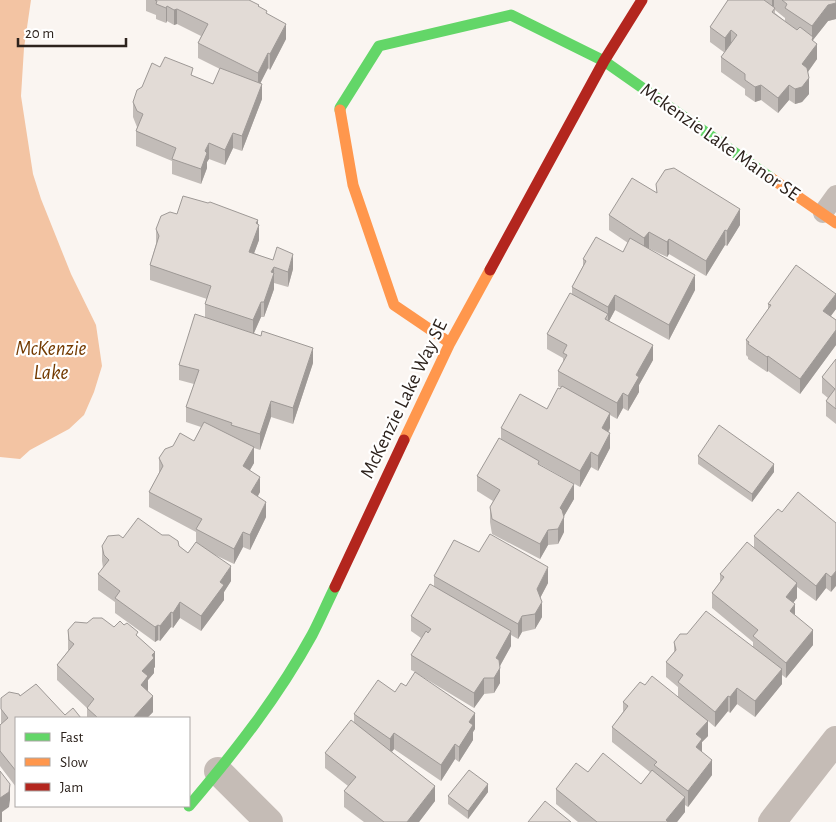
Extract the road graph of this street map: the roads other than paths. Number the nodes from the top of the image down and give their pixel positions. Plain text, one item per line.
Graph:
1 (642, 0) edge
2 (604, 61) junction
3 (836, 195) edge
4 (829, 218) edge
5 (450, 343) junction
6 (836, 740) edge
7 (218, 771) junction
8 (190, 805) edge
9 (188, 807) edge
10 (179, 816) dead end
11 (269, 822) edge
12 (772, 822) edge

1 - 2 street, McKenzie Lake Way SE
2 - 4 street, Mckenzie Lake Manor SE
2 - 5 street, McKenzie Lake Way SE
2 - 5 street, Mckenzie Lake Manor SE
3 - 4 lane
5 - 7 street, McKenzie Lake Way SE
6 - 12 street
7 - 8 street, McKenzie Lake Way SE
7 - 11 street
9 - 10 street, McKenzie Lake Way SE

